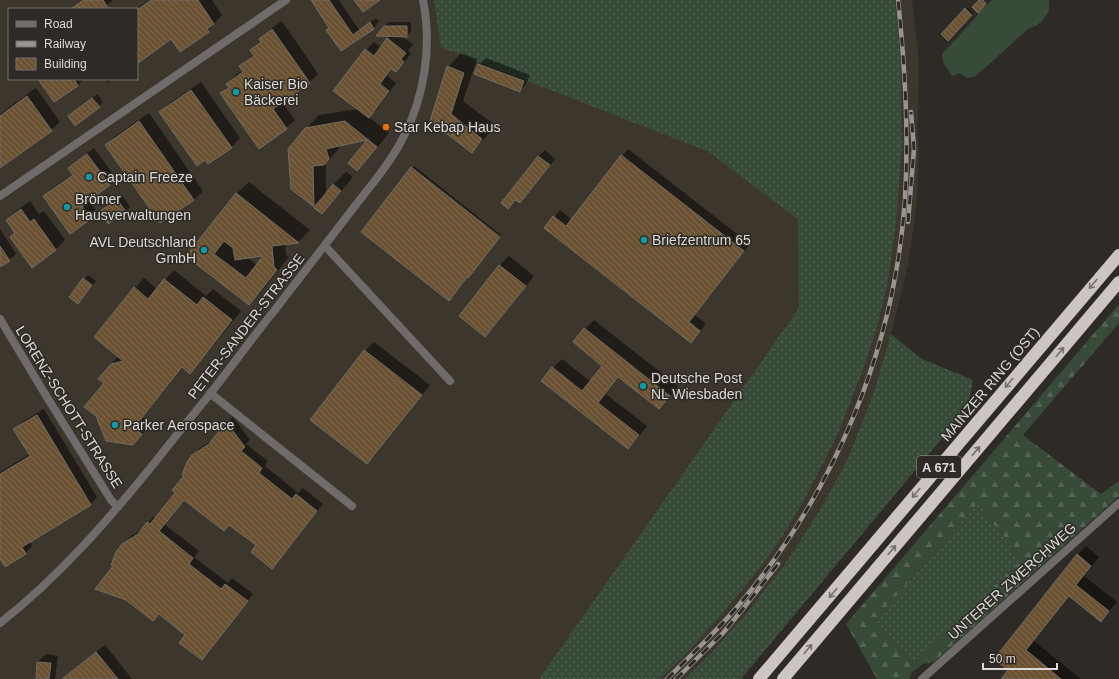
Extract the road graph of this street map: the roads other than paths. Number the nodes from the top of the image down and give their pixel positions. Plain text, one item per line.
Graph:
1 (286, 0) edge
2 (423, 0) edge
3 (0, 196) edge
4 (325, 246) junction
5 (1119, 255) edge
6 (1119, 282) edge
7 (0, 319) edge
8 (450, 381) dead end
9 (210, 393) junction
10 (1119, 503) edge
11 (352, 506) dead end
12 (118, 507) junction
13 (0, 622) edge
14 (760, 679) edge
15 (783, 679) edge
16 (922, 679) edge

1 - 3 street
2 - 4 street, PETER-SANDER-STRASSE
4 - 8 street
4 - 9 street, PETER-SANDER-STRASSE
5 -> 14 highway, MAINZER RING (OST) / A 671
15 -> 6 highway, A 671
7 - 12 street, LORENZ-SCHOTT-STRASSE
9 - 11 street
9 - 12 street, PETER-SANDER-STRASSE
10 - 16 street, UNTERER ZWERCHWEG
12 - 13 street, PETER-SANDER-STRASSE

